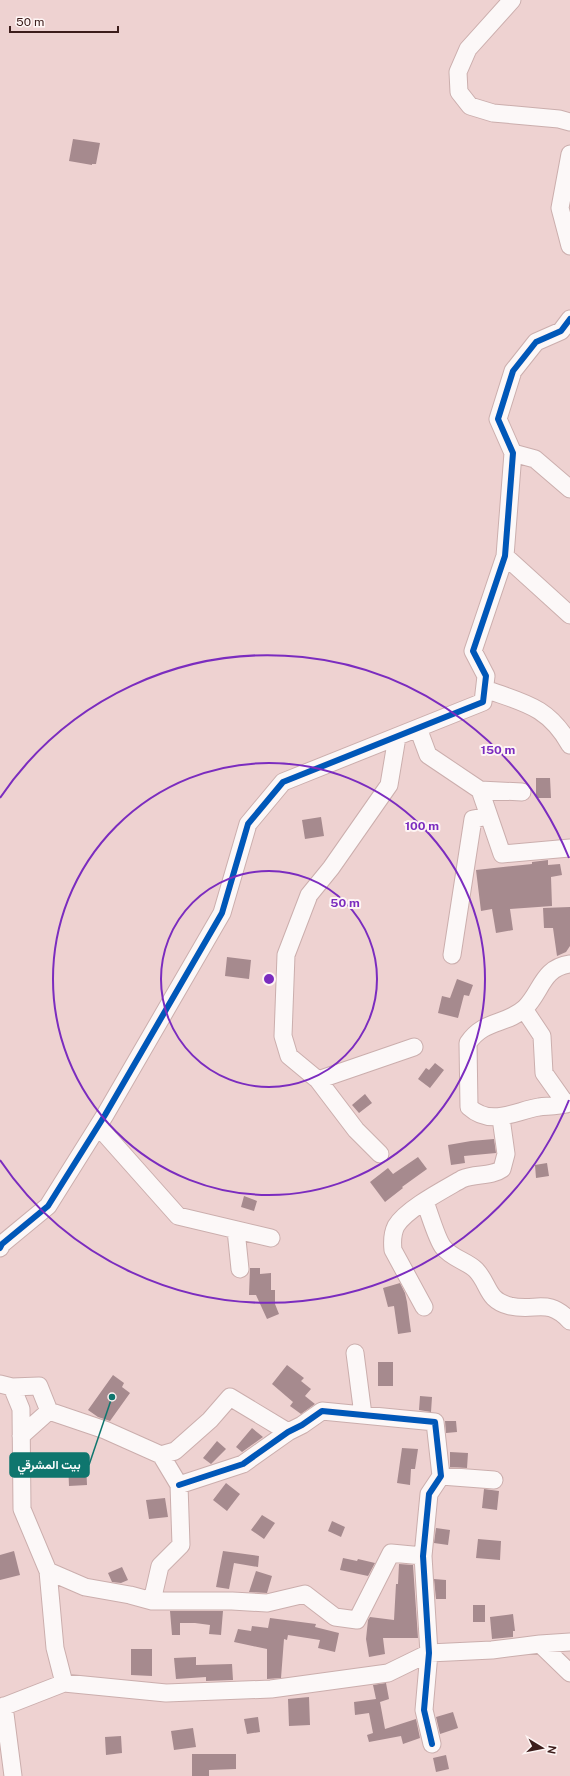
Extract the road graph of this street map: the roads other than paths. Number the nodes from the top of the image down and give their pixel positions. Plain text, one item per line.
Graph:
1 (512, 0) edge
2 (570, 122) edge
3 (570, 154) edge
4 (570, 246) edge
5 (570, 319) edge
6 (514, 453) junction
7 (570, 489) edge
8 (504, 556) junction
9 (570, 615) edge
10 (484, 689) junction
11 (418, 728) junction
12 (396, 737) junction
13 (570, 745) edge
14 (480, 790) junction
15 (522, 792) dead end
16 (489, 816) junction
17 (570, 848) edge
18 (452, 955) dead end
19 (570, 964) edge
20 (524, 1009) junction
21 (414, 1048) dead end
22 (318, 1080) junction
23 (568, 1103) edge
24 (501, 1118) junction
25 (98, 1126) junction
26 (380, 1154) dead end
27 (425, 1202) junction
28 (236, 1230) junction
29 (271, 1238) dead end
30 (0, 1248) edge
31 (240, 1269) dead end
32 (424, 1307) dead end
33 (570, 1321) edge
34 (355, 1353) dead end
35 (6, 1386) edge
36 (49, 1411) junction
37 (363, 1415) junction
38 (288, 1432) junction
39 (21, 1436) junction
40 (161, 1455) junction
41 (441, 1476) junction
42 (494, 1480) dead end
43 (179, 1485) junction
44 (423, 1556) junction
45 (48, 1571) junction
46 (152, 1601) junction
47 (570, 1642) edge
48 (540, 1644) junction
49 (429, 1653) junction
50 (570, 1673) edge
51 (64, 1683) junction
52 (2, 1707) edge
53 (432, 1744) dead end
54 (13, 1776) edge

1 - 2 street
3 - 4 street
5 - 6 street
6 - 7 street
6 - 8 street
8 - 9 street
8 - 10 street
10 - 11 street
10 - 13 street
11 - 12 street
11 - 14 street
12 - 22 street
12 - 25 street
14 - 15 street
14 - 16 street
16 - 17 street
16 - 18 street
19 - 20 street
20 - 23 street
20 - 24 street
21 - 22 street
22 - 26 street
23 - 24 street
24 - 27 street
25 - 28 street
25 - 30 street
27 - 32 street
27 - 33 street
28 - 29 street
28 - 31 street
34 - 37 street
35 - 36 street
35 - 39 street
36 - 39 street
36 - 40 street
37 - 38 street
37 - 41 street
38 - 40 street
38 - 43 street
39 - 45 street
40 - 43 street
41 - 42 street
41 - 44 street
43 - 46 street
44 - 46 street
44 - 49 street
45 - 46 street
45 - 51 street
47 - 48 street
48 - 49 street
48 - 50 street
49 - 51 street
49 - 53 street
51 - 52 street
52 - 54 street

